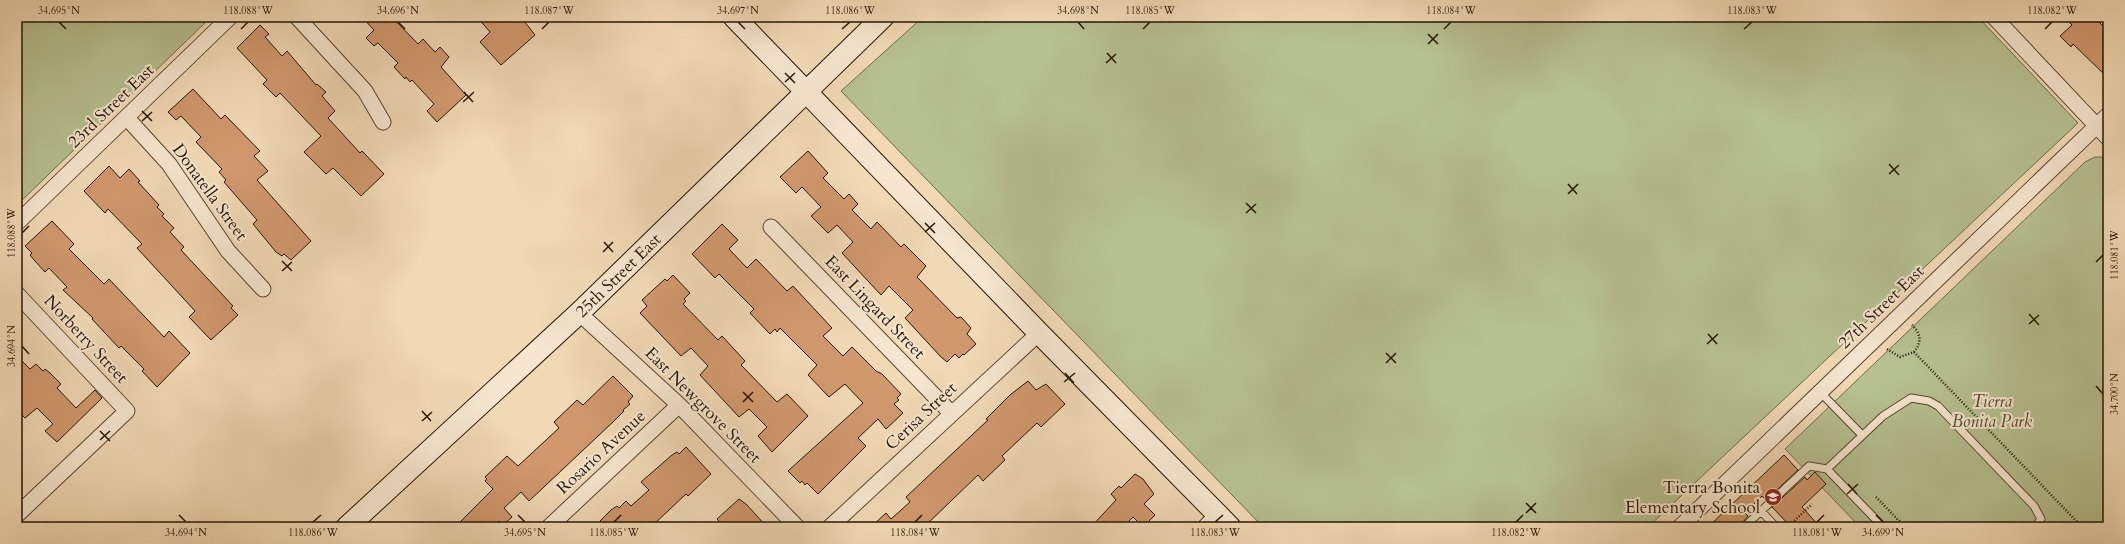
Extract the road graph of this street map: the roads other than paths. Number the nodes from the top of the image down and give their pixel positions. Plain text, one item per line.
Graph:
1 (230, 17) edge
2 (296, 17) edge
3 (734, 17) edge
4 (883, 17) edge
5 (1994, 17) edge
6 (806, 92) junction
7 (2108, 115) edge
8 (126, 118) junction
9 (383, 122) dead end
10 (2096, 126) junction
11 (2108, 138) edge
12 (17, 223) edge
13 (771, 227) dead end
14 (263, 289) dead end
15 (17, 294) edge
16 (579, 313) junction
17 (1039, 333) junction
18 (1820, 392) junction
19 (679, 405) junction
20 (951, 413) junction
21 (1862, 435) junction
22 (1827, 469) junction
23 (1761, 511) junction
24 (17, 515) edge
25 (1218, 523) edge
26 (347, 527) edge
27 (549, 527) edge
28 (797, 527) edge
29 (830, 527) edge
30 (1680, 527) edge
31 (1744, 527) edge
32 (1776, 527) edge
33 (1883, 527) edge
34 (2035, 527) edge

1 - 8 street, 23rd Street East
2 - 9 street
3 - 6 street
4 - 6 street, 25th Street East
5 - 10 street
6 - 16 street, 25th Street East
6 - 17 street
7 - 10 street, 27th Street East
8 - 12 street, 23rd Street East
8 - 14 street, Donatella Street
10 - 11 street
10 - 18 street, 27th Street East
13 - 20 street, East Lingard Street
15 - 24 street, Norberry Street
16 - 19 street, East Newgrove Street
16 - 26 street, 25th Street East
17 - 20 street, Cerisa Street
17 - 25 street
18 - 21 lane
18 - 30 street, 27th Street East
19 - 27 street, Rosario Avenue
19 - 28 street, East Newgrove Street
20 - 29 street, Cerisa Street
21 - 22 lane
21 - 34 lane
22 - 23 lane
22 - 33 lane
23 - 31 lane
23 - 32 lane

